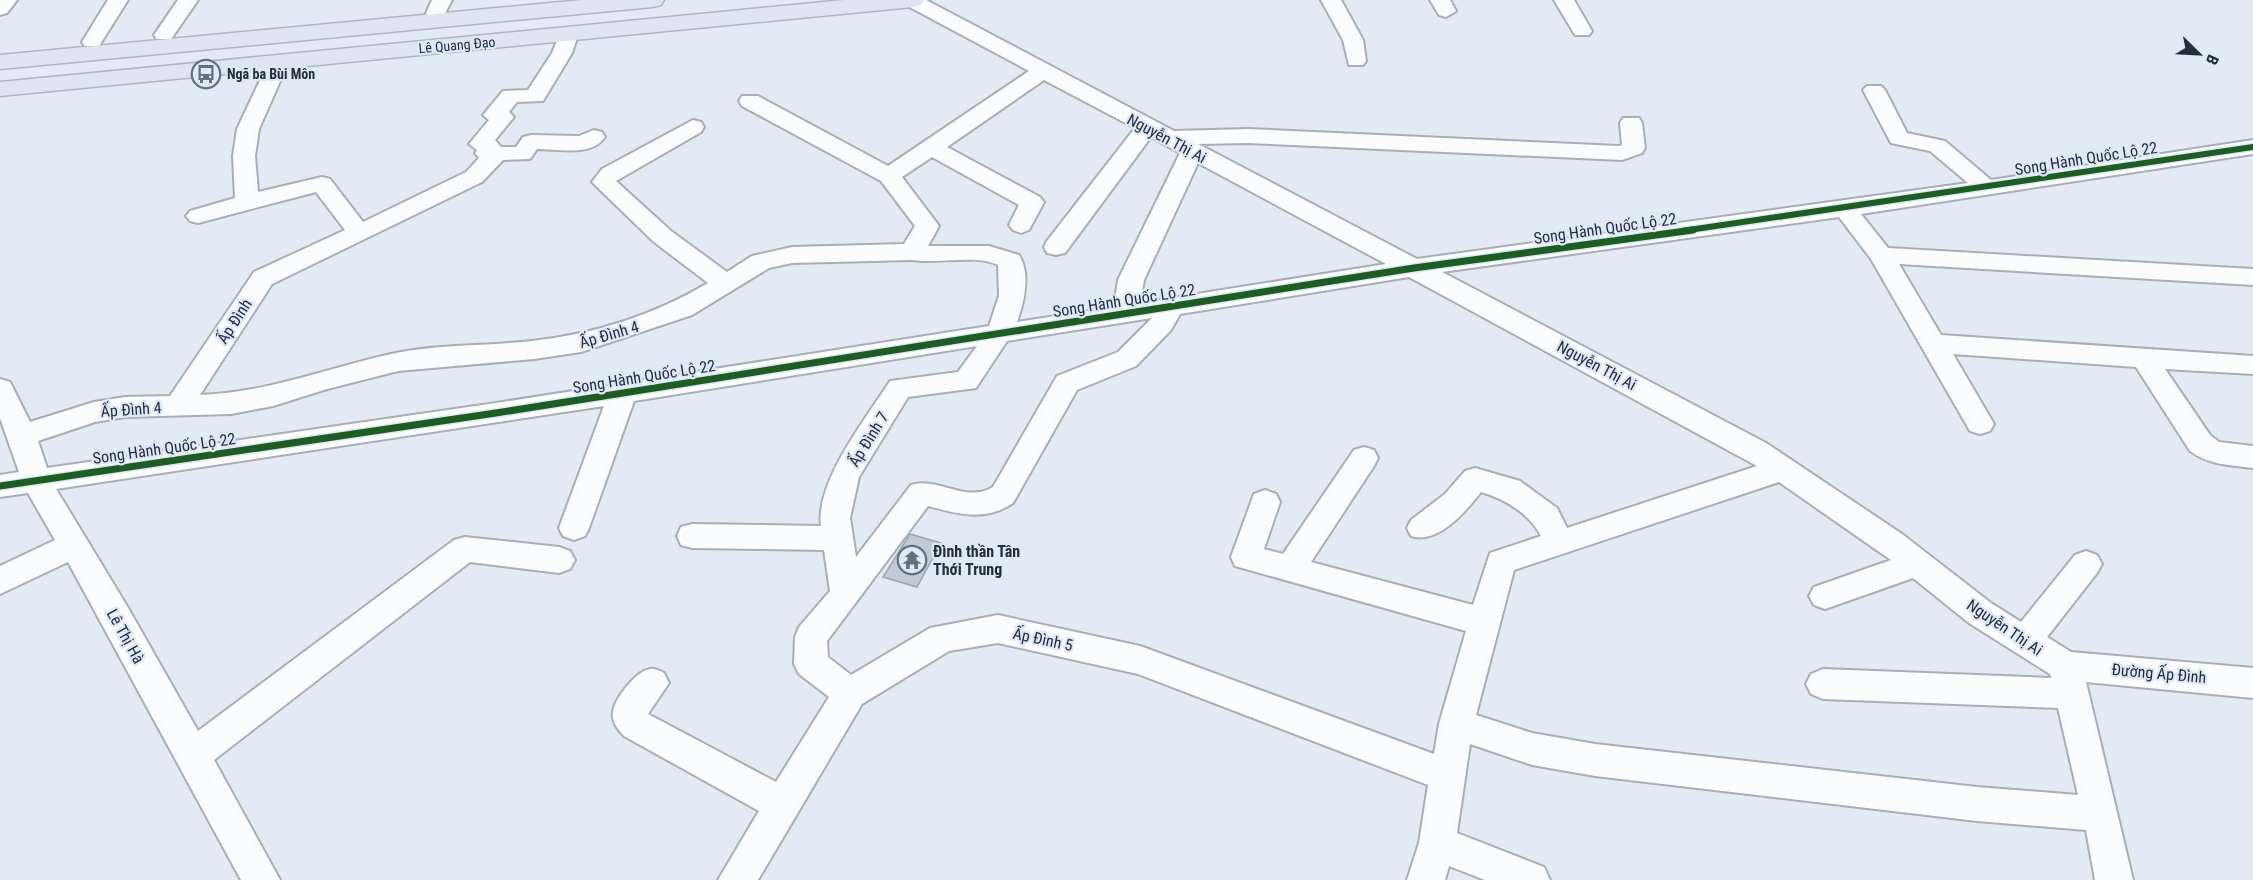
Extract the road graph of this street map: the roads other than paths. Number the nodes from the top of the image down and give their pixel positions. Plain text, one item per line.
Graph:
1 (7, 0) edge
2 (118, 0) edge
3 (188, 0) edge
4 (576, 0) edge
5 (653, 0) edge
6 (825, 0) edge
7 (912, 0) edge
8 (1331, 0) edge
9 (1564, 0) edge
10 (439, 6) edge
11 (0, 9) edge
12 (1582, 31) dead end
13 (164, 35) junction
14 (568, 35) junction
15 (92, 42) junction
16 (0, 52) edge
17 (279, 61) junction
18 (1356, 61) dead end
19 (0, 62) edge
20 (1042, 72) junction
21 (0, 78) edge
22 (0, 89) edge
23 (1874, 90) dead end
24 (750, 101) dead end
25 (1631, 123) dead end
26 (693, 127) dead end
27 (1147, 127) junction
28 (594, 137) dead end
29 (1168, 138) junction
30 (483, 147) junction
31 (931, 147) junction
32 (2253, 147) edge
33 (1192, 151) junction
34 (888, 176) junction
35 (474, 177) junction
36 (503, 179) dead end
37 (1985, 188) junction
38 (248, 202) junction
39 (1845, 209) junction
40 (198, 216) dead end
41 (1021, 225) dead end
42 (359, 233) junction
43 (1056, 247) dead end
44 (912, 252) junction
45 (1881, 255) junction
46 (1414, 268) junction
47 (2253, 277) edge
48 (727, 283) junction
49 (1171, 306) junction
50 (1126, 313) junction
51 (1001, 333) junction
52 (1933, 344) junction
53 (2143, 357) junction
54 (2253, 364) edge
55 (0, 389) edge
56 (623, 393) junction
57 (178, 406) junction
58 (1980, 424) dead end
59 (22, 435) junction
60 (1364, 458) dead end
61 (2253, 458) edge
62 (1782, 469) junction
63 (36, 481) junction
64 (0, 486) edge
65 (1265, 502) dead end
66 (574, 528) dead end
67 (1422, 528) dead end
68 (692, 536) dead end
69 (838, 538) junction
70 (1559, 542) junction
71 (73, 545) junction
72 (559, 560) dead end
73 (1918, 564) junction
74 (2086, 564) dead end
75 (1290, 569) junction
76 (0, 581) edge
77 (846, 594) junction
78 (1825, 596) dead end
79 (1484, 622) junction
80 (2024, 642) junction
81 (2068, 680) junction
82 (2253, 682) edge
83 (652, 683) dead end
84 (1822, 684) dead end
85 (850, 693) junction
86 (1456, 724) junction
87 (192, 756) junction
88 (1448, 776) junction
89 (781, 804) junction
90 (2101, 814) junction
91 (1437, 843) junction
92 (261, 880) edge
93 (737, 880) edge
94 (1426, 880) edge
95 (1531, 880) edge
96 (2114, 880) edge

1 - 11 street
2 - 15 street
3 - 13 street
4 - 10 highway
5 - 19 highway, Lê Quang Đạo
6 - 21 highway, Lê Quang Đạo
7 - 14 highway, Lê Quang Đạo
7 - 20 street, Nguyễn Thị Ai
8 - 18 street
9 - 12 street
10 - 13 highway
13 - 15 highway
14 - 17 highway, Lê Quang Đạo
14 - 30 street
15 - 16 highway
17 - 22 highway, Lê Quang Đạo
17 - 38 street
20 - 27 street, Nguyễn Thị Ai
20 - 31 street
23 - 37 street
24 - 34 street
25 - 29 street
26 - 48 street
27 - 29 street, Nguyễn Thị Ai
27 - 43 street
28 - 30 street
29 - 33 street, Nguyễn Thị Ai
30 - 35 street
31 - 34 street
31 - 41 street
32 - 37 street, Song Hành Quốc Lộ 22
33 - 46 street, Nguyễn Thị Ai
33 - 50 street
34 - 44 street
35 - 36 street
35 - 42 street, Ấp Đình
37 - 39 street, Song Hành Quốc Lộ 22
38 - 40 street
38 - 42 street
39 - 45 street
39 - 46 street, Song Hành Quốc Lộ 22
42 - 57 street, Ấp Đình
44 - 48 street, Ấp Đình 4
44 - 51 street, Ấp Đình 4
45 - 47 street
45 - 52 street
46 - 49 street, Song Hành Quốc Lộ 22
46 - 62 street, Nguyễn Thị Ai
48 - 57 street, Ấp Đình 4
49 - 50 street, Song Hành Quốc Lộ 22
49 - 77 street
50 - 51 street, Song Hành Quốc Lộ 22
51 - 56 street, Song Hành Quốc Lộ 22
51 - 69 street, Ấp Đình 7
52 - 53 street
52 - 58 street
53 - 54 street
53 - 61 street
55 - 59 street, Lê Thị Hà
56 - 63 street, Song Hành Quốc Lộ 22
56 - 66 street
57 - 59 street, Ấp Đình 4
59 - 63 street, Lê Thị Hà
60 - 75 street
62 - 70 street
62 - 73 street, Nguyễn Thị Ai
63 - 64 street, Song Hành Quốc Lộ 22
63 - 71 street, Lê Thị Hà
65 - 75 street
67 - 70 street
68 - 69 street
69 - 77 street, Ấp Đình 7
70 - 79 street
71 - 76 street
71 - 87 street, Lê Thị Hà
72 - 87 street
73 - 78 street
73 - 80 street, Nguyễn Thị Ai
74 - 80 street
75 - 79 street
77 - 85 street
79 - 86 street
80 - 81 street, Nguyễn Thị Ai
81 - 82 street, Đường Ấp Đình
81 - 84 street, Đường Ấp Đình
81 - 90 street
83 - 89 street
85 - 88 street, Ấp Đình 5
85 - 89 street, Ấp Đình 5
86 - 88 street
86 - 90 street
87 - 92 street, Lê Thị Hà
88 - 91 street
89 - 93 street, Ấp Đình 5
90 - 96 street
91 - 94 street
91 - 95 street

